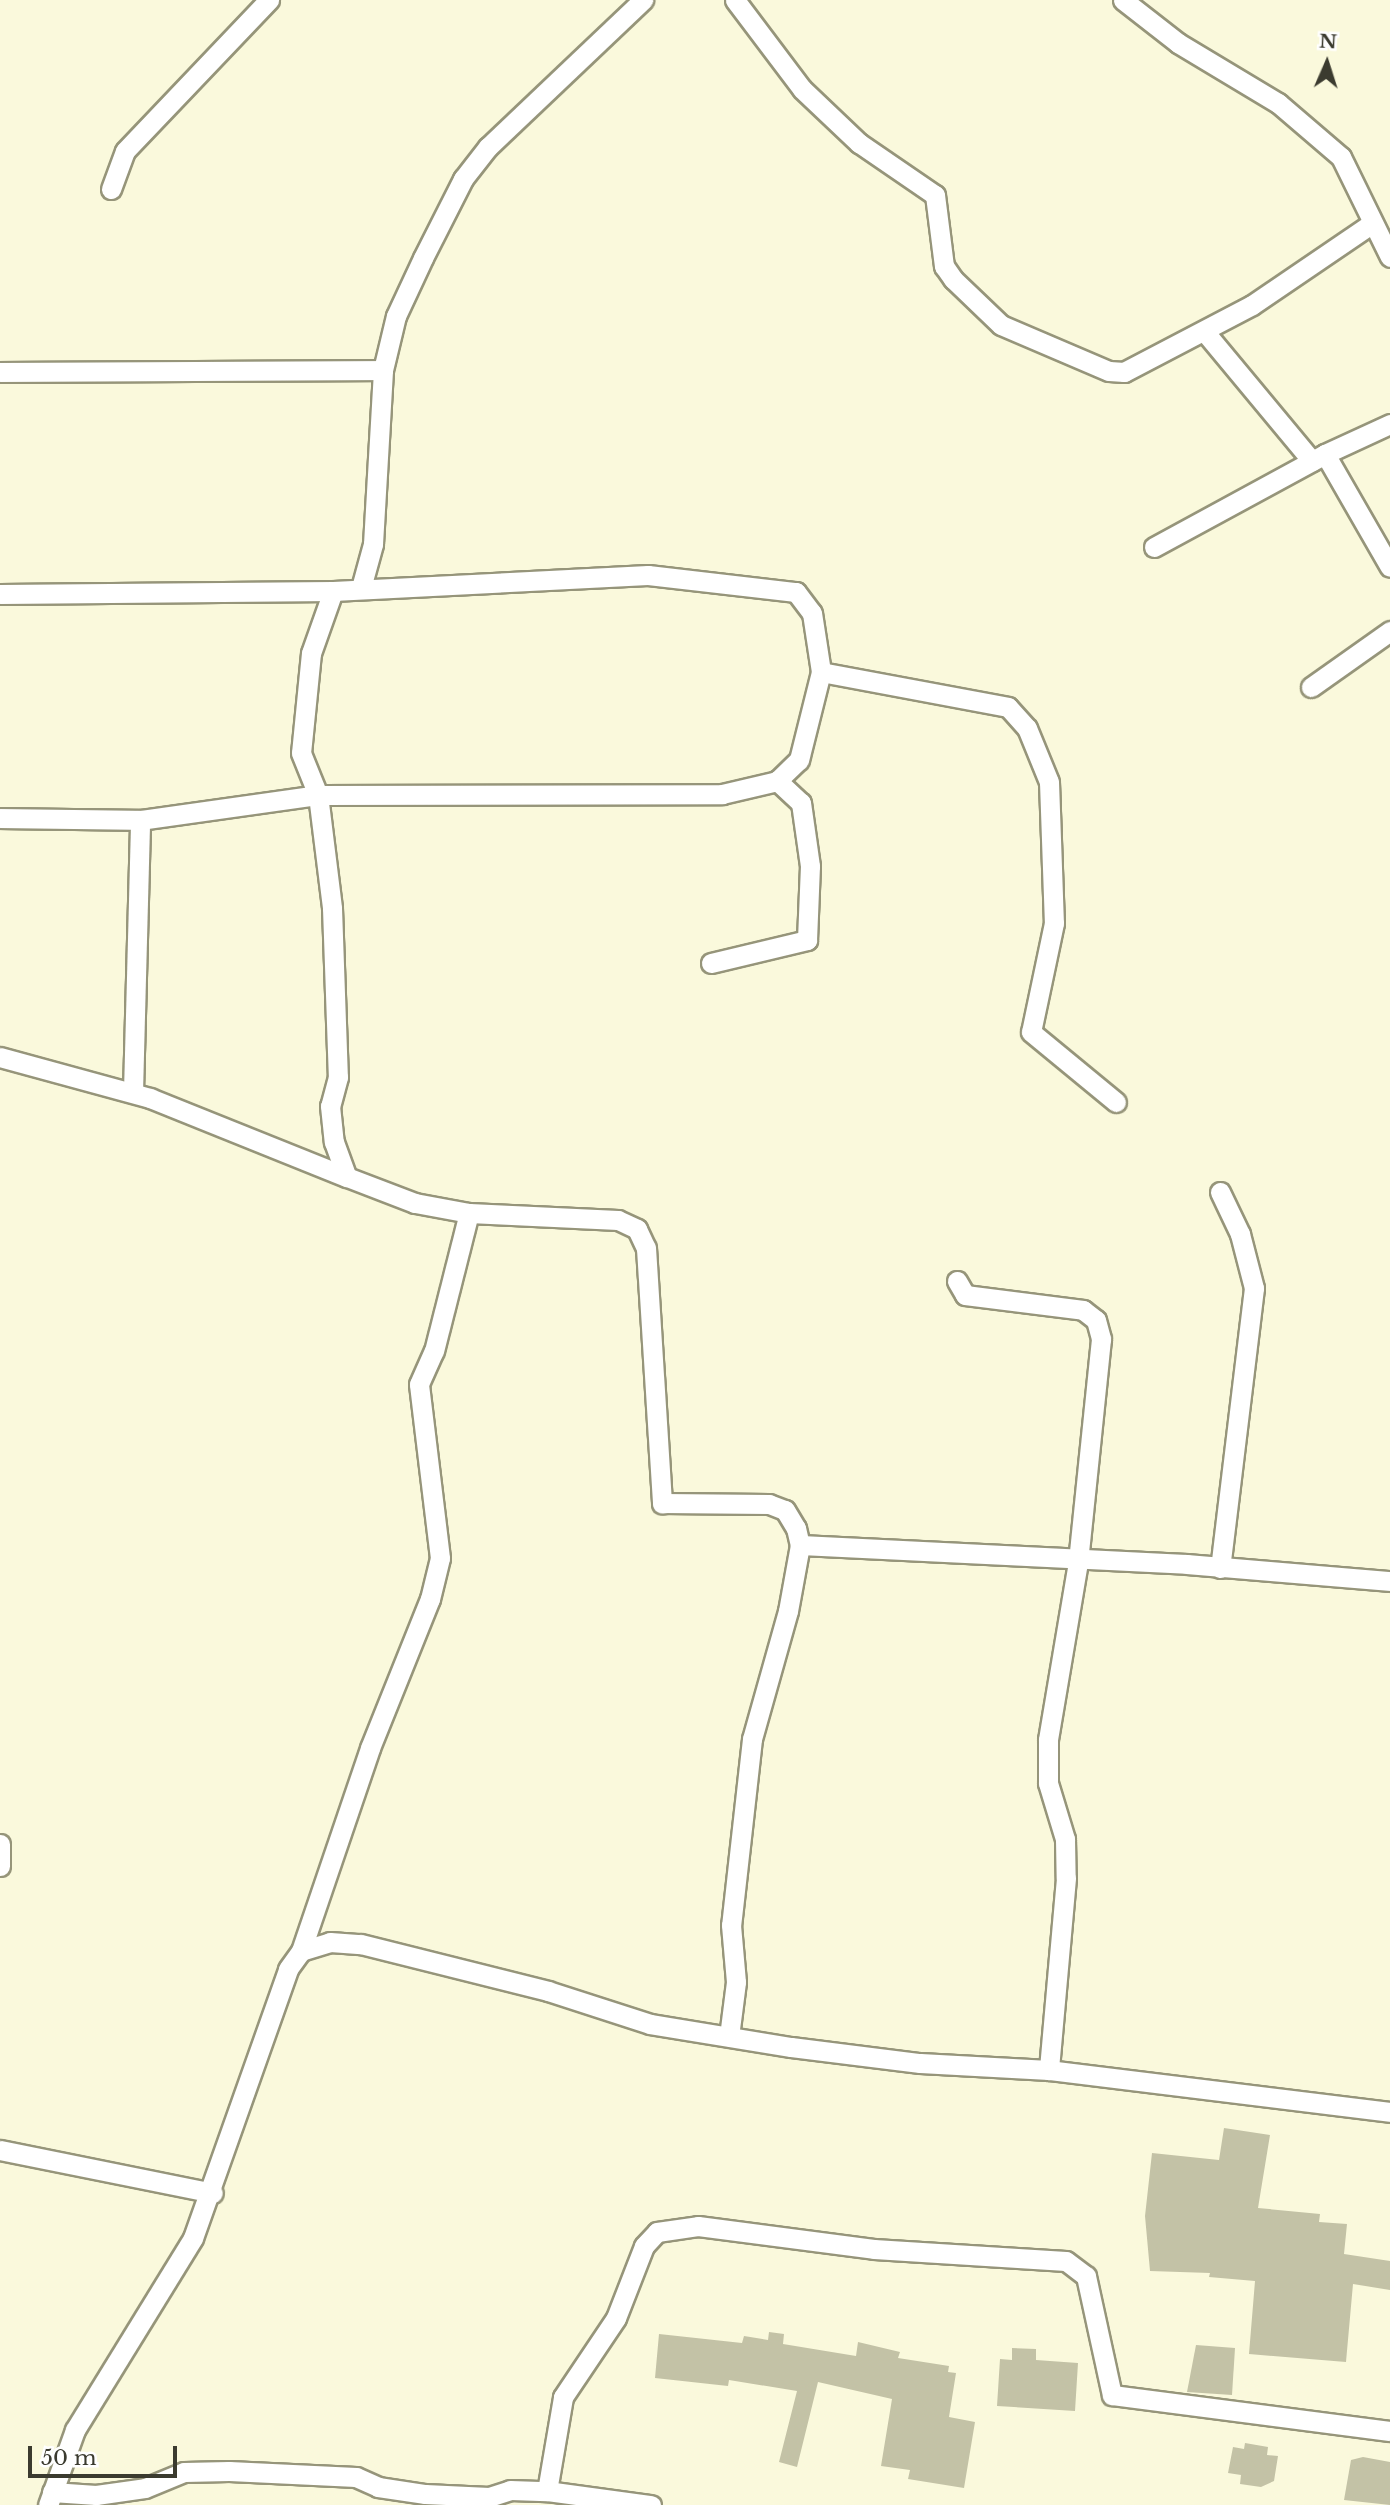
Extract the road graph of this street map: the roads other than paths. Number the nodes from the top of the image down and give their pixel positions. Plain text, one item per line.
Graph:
1 (270, 0) edge
2 (643, 0) edge
3 (735, 0) edge
4 (1123, 0) edge
5 (111, 189) dead end
6 (1371, 224) junction
7 (1390, 257) edge
8 (1204, 331) junction
9 (383, 370) junction
10 (0, 372) edge
11 (1390, 424) edge
12 (1318, 458) junction
13 (1154, 547) dead end
14 (1390, 568) edge
15 (361, 588) junction
16 (333, 591) junction
17 (0, 594) edge
18 (1390, 631) edge
19 (821, 672) junction
20 (1311, 687) dead end
21 (799, 760) junction
22 (776, 781) junction
23 (318, 795) junction
24 (801, 803) junction
25 (0, 818) edge
26 (141, 820) junction
27 (711, 963) dead end
28 (0, 1057) edge
29 (133, 1092) junction
30 (1116, 1102) dead end
31 (347, 1177) junction
32 (1220, 1192) dead end
33 (469, 1213) junction
34 (957, 1281) dead end
35 (800, 1545) junction
36 (1077, 1562) junction
37 (1220, 1568) junction
38 (1390, 1581) edge
39 (0, 1844) edge
40 (0, 1866) edge
41 (301, 1951) junction
42 (729, 2037) junction
43 (1049, 2070) junction
44 (1390, 2112) edge
45 (0, 2150) edge
46 (213, 2193) junction
47 (1390, 2431) edge
48 (547, 2491) junction
49 (50, 2499) edge
50 (651, 2505) edge

1 - 5 street
2 - 9 street
3 - 8 street
4 - 6 street
6 - 7 street
6 - 8 street
8 - 12 street
9 - 10 street
9 - 15 street
11 - 12 street
12 - 13 street
12 - 14 street
15 - 16 street
15 - 19 street
16 - 17 street
16 - 23 street
18 - 20 street
19 - 21 street
19 - 30 street
21 - 22 street
21 - 24 street
22 - 23 street
22 - 24 street
23 - 26 street
23 - 31 street
24 - 27 street
25 - 26 street
26 - 29 street
28 - 29 street
29 - 31 street
31 - 33 street
32 - 37 street
33 - 35 street
33 - 41 street
34 - 36 street
35 - 36 street
35 - 42 street
36 - 37 street
36 - 43 street
37 - 38 street
39 - 40 street
41 - 42 street
41 - 46 street
42 - 43 street
43 - 44 street
45 - 46 street
46 - 49 street
47 - 48 street
48 - 49 street
48 - 50 street

